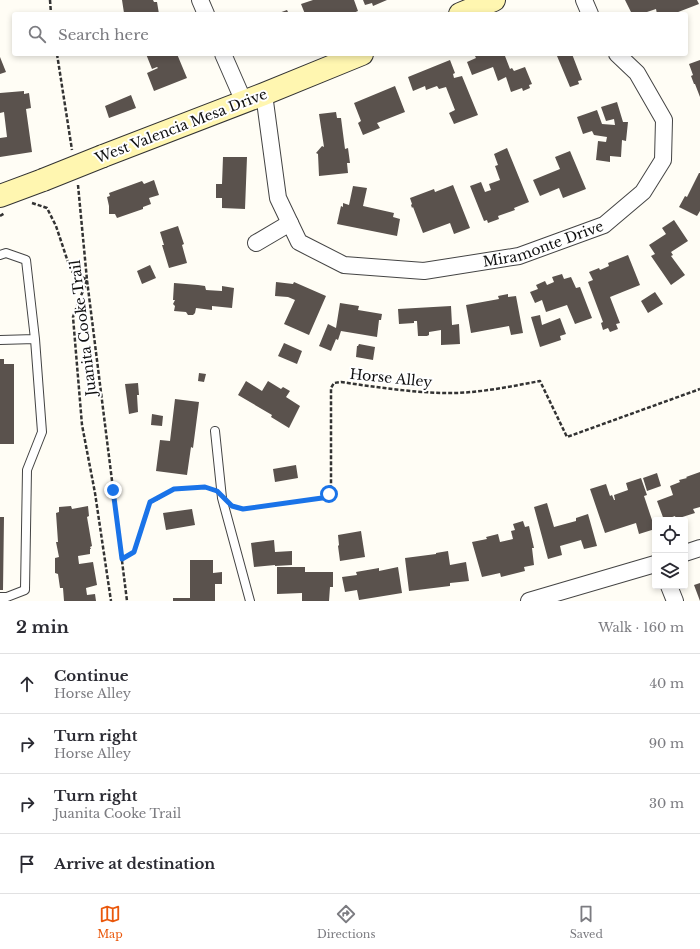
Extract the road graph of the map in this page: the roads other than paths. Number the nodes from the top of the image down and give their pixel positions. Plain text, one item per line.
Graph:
1 (200, 0) edge
2 (494, 0) edge
3 (584, 0) edge
4 (205, 12) edge
5 (465, 12) edge
6 (589, 12) edge
7 (224, 56) edge
8 (357, 56) edge
9 (619, 56) edge
10 (264, 94) junction
11 (244, 102) junction
12 (3, 205) edge
13 (290, 223) junction
14 (256, 243) dead end
15 (0, 255) edge
16 (35, 339) junction
17 (0, 340) edge
18 (215, 431) dead end
19 (700, 548) edge
20 (688, 552) edge
21 (652, 565) edge
22 (670, 589) edge
23 (0, 597) edge
24 (250, 601) edge
25 (529, 601) edge
26 (675, 601) edge

1 - 4 street
2 - 5 street
3 - 6 street
7 - 11 street
8 - 10 street, West Valencia Mesa Drive
9 - 13 street, Miramonte Drive
10 - 11 street, West Valencia Mesa Drive
10 - 13 street, Miramonte Drive
11 - 12 street, West Valencia Mesa Drive, bridge
13 - 14 street
15 - 16 lane
16 - 17 lane
16 - 23 lane
18 - 24 lane
19 - 20 street
21 - 25 street
22 - 26 street

